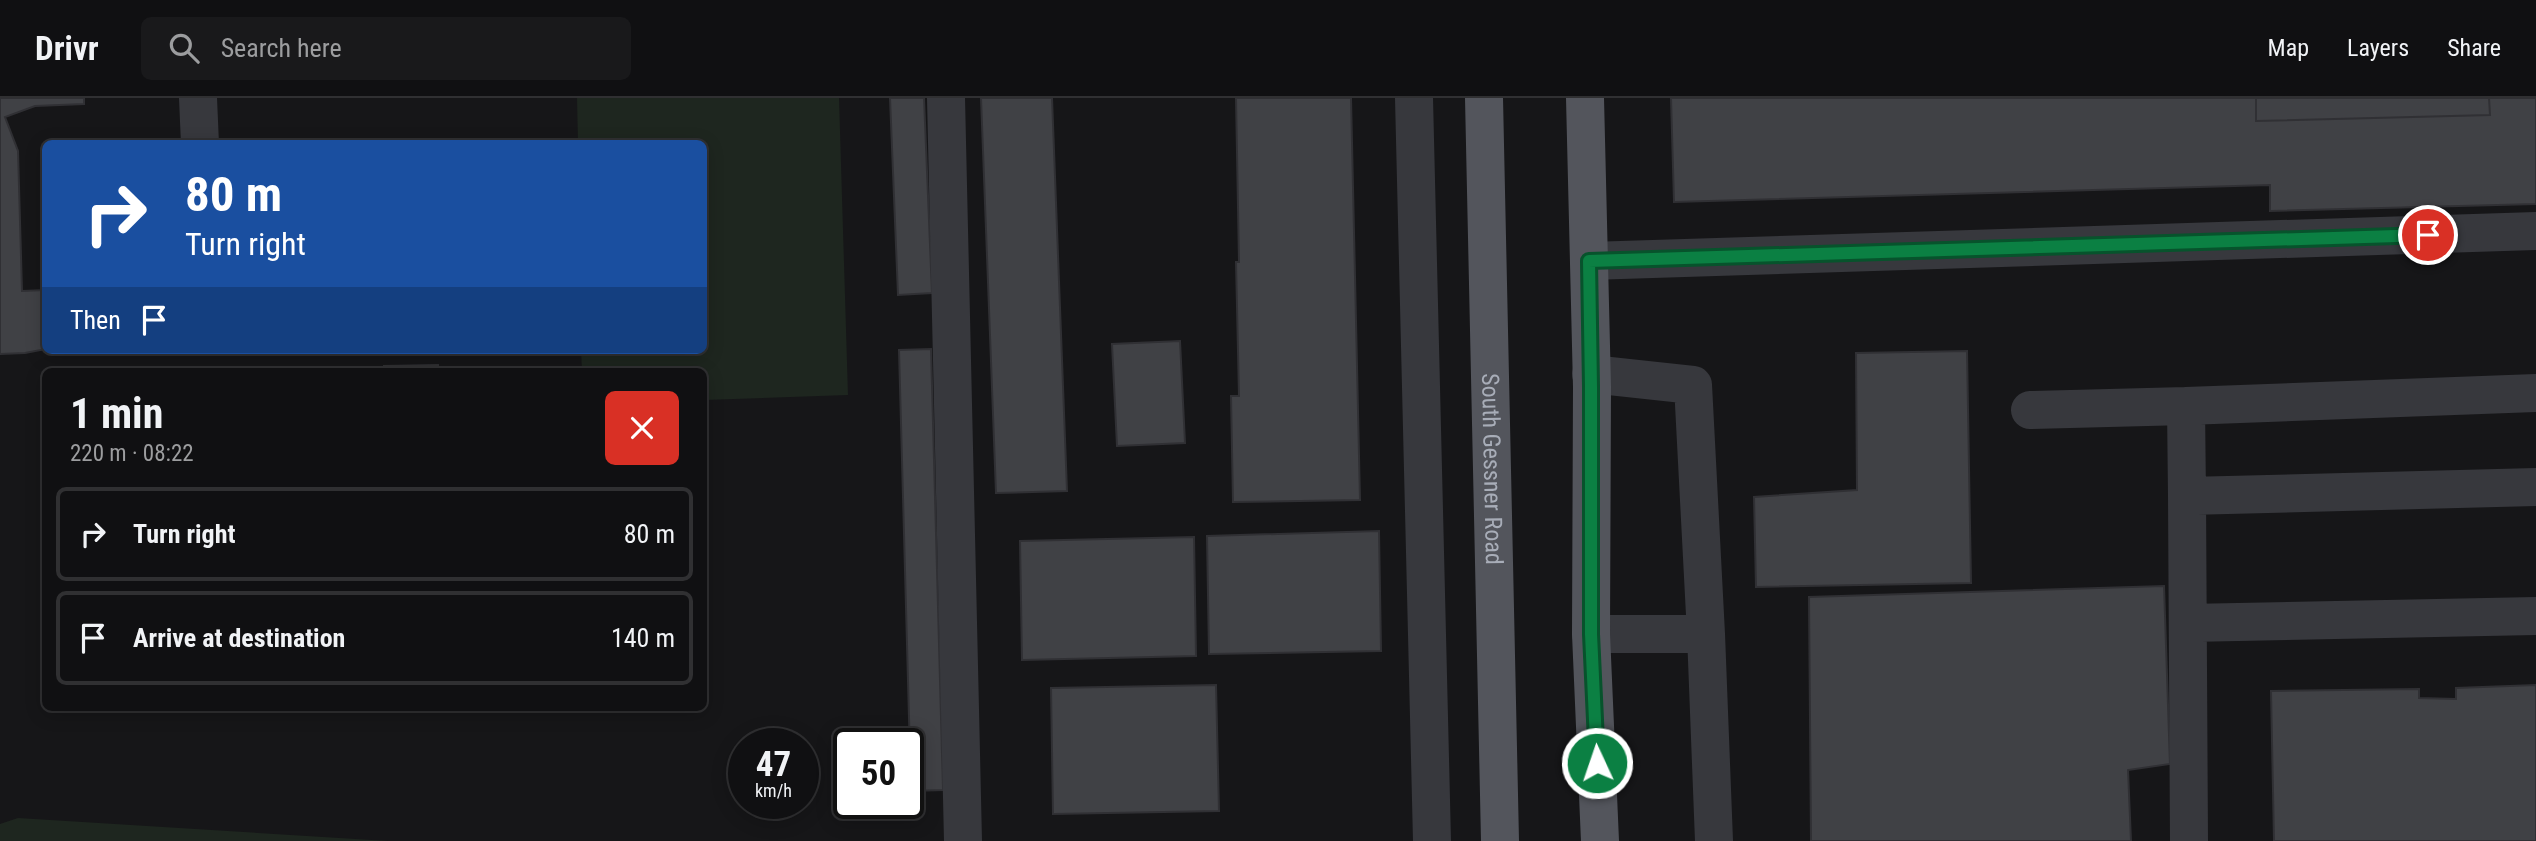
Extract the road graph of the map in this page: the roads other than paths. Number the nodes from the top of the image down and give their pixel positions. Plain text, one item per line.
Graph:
1 (198, 98) edge
2 (946, 98) edge
3 (1414, 98) edge
4 (1484, 98) edge
5 (1585, 98) edge
6 (200, 140) edge
7 (2536, 231) edge
8 (1589, 261) junction
9 (1591, 374) junction
10 (2536, 393) edge
11 (2186, 406) junction
12 (2030, 410) dead end
13 (2536, 487) edge
14 (2187, 496) junction
15 (2536, 616) edge
16 (2188, 622) junction
17 (1591, 634) junction
18 (1706, 634) junction
19 (963, 841) edge
20 (1432, 841) edge
21 (1500, 841) edge
22 (1600, 841) edge
23 (1714, 841) edge
24 (2189, 841) edge

1 - 6 lane
2 - 19 lane
3 - 20 lane
4 - 21 main road, South Gessner Road
5 - 8 main road
7 - 8 lane
8 - 9 main road
9 - 17 main road
9 - 18 lane
10 - 11 lane
11 - 12 lane
11 - 14 lane
13 - 14 lane
14 - 16 lane
15 - 16 lane
16 - 24 lane
17 - 18 lane
17 - 22 main road
18 - 23 lane

